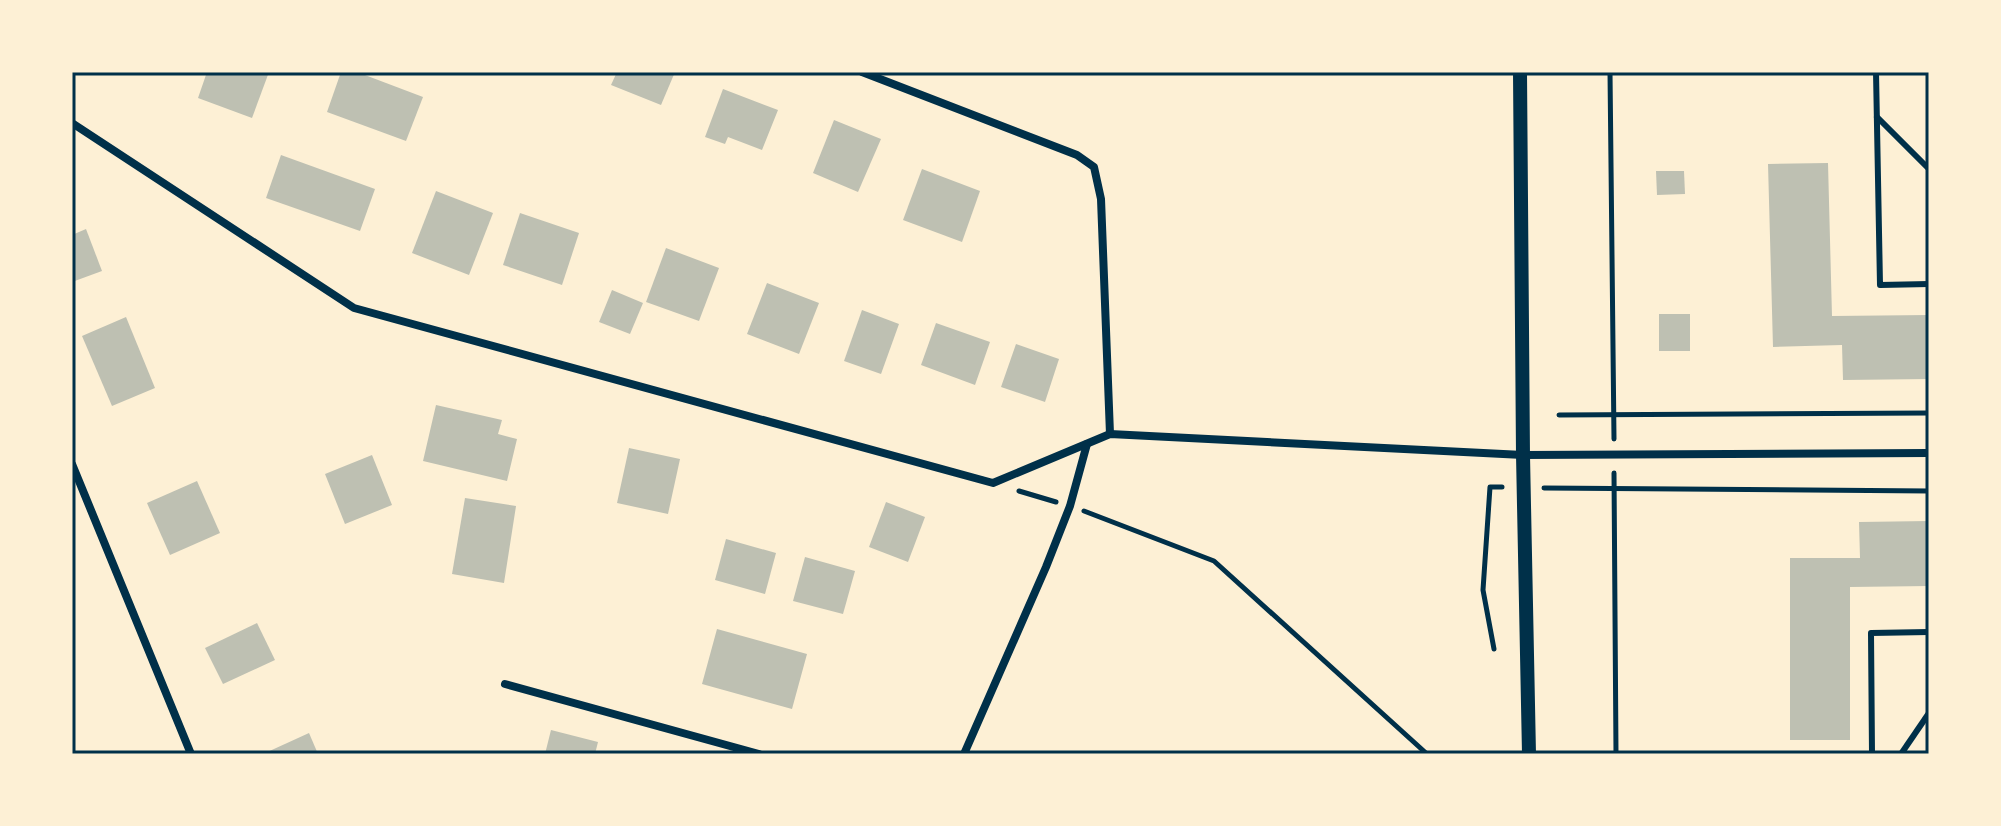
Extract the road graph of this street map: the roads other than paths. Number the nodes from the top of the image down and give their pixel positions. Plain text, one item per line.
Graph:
1 (1520, 72) edge
2 (1876, 72) edge
3 (866, 73) edge
4 (1877, 117) junction
5 (72, 123) edge
6 (1929, 169) edge
7 (1929, 284) edge
8 (1110, 434) junction
9 (1087, 444) junction
10 (1929, 453) edge
11 (1523, 455) junction
12 (72, 464) edge
13 (1929, 632) edge
14 (505, 684) dead end
15 (1929, 713) edge
16 (191, 754) edge
17 (759, 754) edge
18 (964, 754) edge
19 (1529, 754) edge
20 (1872, 754) edge
21 (1901, 754) edge

1 - 11 street
2 - 4 lane
3 - 8 street
4 - 6 lane
4 - 7 lane
5 - 9 street
8 - 9 street
8 - 11 street
9 - 18 street
10 - 11 street
11 - 19 street
12 - 16 street
13 - 20 lane
14 - 17 street
15 - 21 lane

